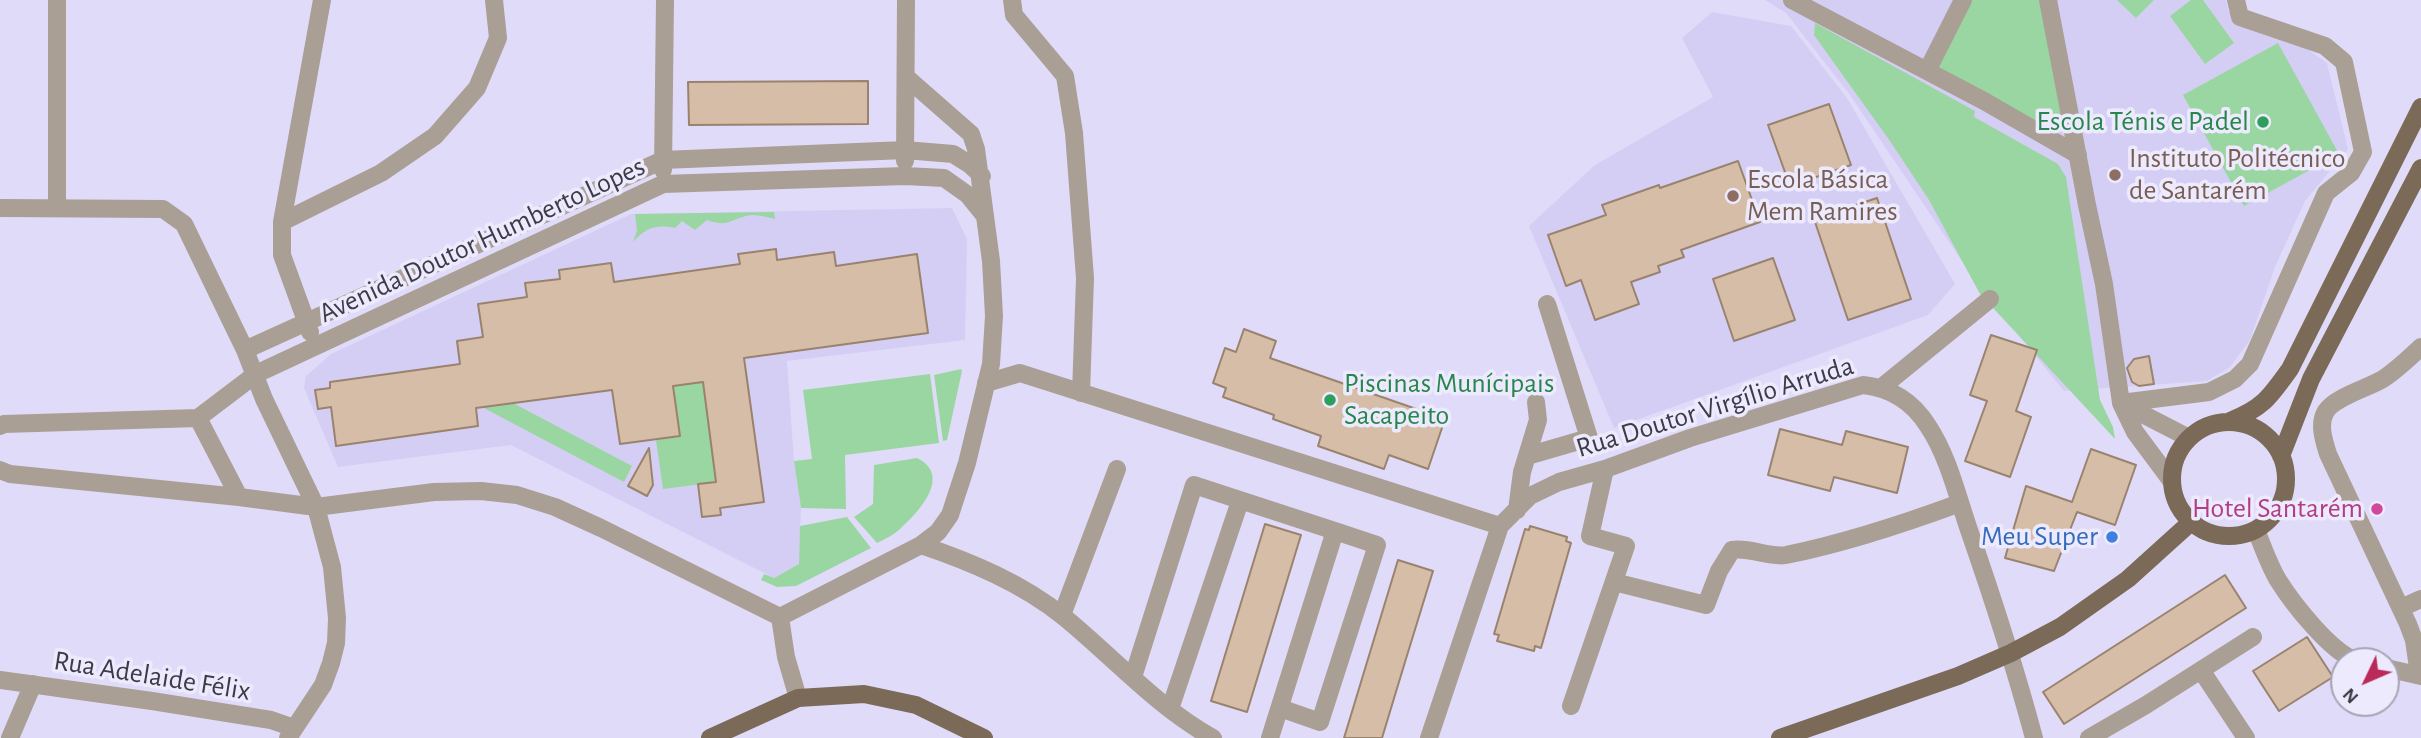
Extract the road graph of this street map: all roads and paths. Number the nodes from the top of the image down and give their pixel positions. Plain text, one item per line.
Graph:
1 (57, 0) edge
2 (322, 0) edge
3 (494, 0) edge
4 (665, 0) edge
5 (906, 0) edge
6 (1012, 0) edge
7 (1793, 0) edge
8 (1963, 0) edge
9 (2049, 0) edge
10 (2236, 0) edge
11 (1927, 71) junction
12 (906, 76) junction
13 (2421, 107) edge
14 (905, 150) junction
15 (2078, 155) junction
16 (663, 160) junction
17 (2421, 168) edge
18 (905, 176) junction
19 (982, 176) junction
20 (663, 184) junction
21 (0, 208) edge
22 (57, 208) junction
23 (985, 216) junction
24 (282, 222) junction
25 (1990, 299) dead end
26 (1547, 304) dead end
27 (306, 322) junction
28 (316, 345) junction
29 (2421, 347) edge
30 (245, 350) junction
31 (256, 374) junction
32 (986, 383) junction
33 (1882, 387) junction
34 (1081, 393) junction
35 (1536, 402) dead end
36 (2121, 403) junction
37 (198, 418) junction
38 (2230, 421) junction
39 (0, 426) edge
40 (2189, 438) junction
41 (1527, 456) junction
42 (2281, 456) junction
43 (1117, 469) dead end
44 (1605, 469) junction
45 (0, 470) edge
46 (2170, 479) junction
47 (239, 496) junction
48 (1240, 501) junction
49 (1960, 503) junction
50 (316, 508) junction
51 (1517, 510) junction
52 (2190, 523) junction
53 (1500, 526) junction
54 (2256, 530) junction
55 (1335, 531) junction
56 (921, 545) junction
57 (1614, 582) junction
58 (2421, 599) edge
59 (2401, 608) junction
60 (1062, 615) junction
61 (780, 617) junction
62 (2253, 637) dead end
63 (2334, 647) edge
64 (2011, 653) junction
65 (2201, 670) junction
66 (2400, 671) edge
67 (2420, 676) edge
68 (1133, 677) junction
69 (0, 680) edge
70 (33, 684) junction
71 (798, 698) junction
72 (1571, 706) dead end
73 (1280, 708) junction
74 (1170, 709) junction
75 (291, 733) edge
76 (714, 737) edge
77 (10, 738) edge
78 (984, 738) edge
79 (1213, 738) edge
80 (1270, 738) edge
81 (1429, 738) edge
82 (1780, 738) edge
83 (2034, 738) edge
84 (2089, 738) edge
85 (2246, 738) edge

1 - 22 street
2 - 24 street
3 - 24 street
4 - 16 street
5 - 12 street
6 - 34 street
7 - 11 street
8 - 11 street
9 - 15 street
10 - 36 street
11 - 15 street
12 - 14 street
12 - 19 street
13 - 38 main road
14 - 16 street
14 - 18 street
14 - 19 street
15 - 36 street
16 - 20 street
16 - 27 street
17 - 42 main road
18 - 20 street, Avenida Doutor Humberto Lopes
18 - 23 street, Avenida Doutor Humberto Lopes
19 - 23 street
20 - 28 street, Avenida Doutor Humberto Lopes
21 - 22 street
22 - 30 street
23 - 32 street
24 - 27 street
25 - 33 street
26 - 41 street
27 - 28 street
27 - 30 street
28 - 31 street, Avenida Doutor Humberto Lopes
29 - 59 street
30 - 31 street
31 - 37 street, Avenida Doutor Humberto Lopes
31 - 50 street
32 - 34 street
32 - 56 street
33 - 44 street, Rua Doutor Virgílio Arruda
33 - 49 street, Rua Doutor Virgílio Arruda
34 - 53 street
35 - 41 street
36 - 40 street
36 - 46 street
37 - 39 street
37 - 47 street
38 - 40 main road
38 - 42 main road
40 - 46 main road
41 - 51 street
42 - 54 main road
43 - 60 street
44 - 51 street, Rua Doutor Virgílio Arruda
44 - 57 street
45 - 47 street
46 - 52 main road
47 - 50 street
48 - 55 street
48 - 68 street
48 - 74 street
49 - 57 street
49 - 64 street, Rua Doutor Virgílio Arruda
50 - 61 street
50 - 75 street
51 - 53 street, Rua Doutor Virgílio Arruda
52 - 54 main road
52 - 64 main road
53 - 81 street, Rua Doutor Virgílio Arruda
54 - 63 street
55 - 73 street
55 - 73 street
56 - 60 street
56 - 61 street
57 - 72 street
58 - 59 street
59 - 67 street
60 - 68 street
61 - 71 street
62 - 65 street
64 - 82 main road
64 - 83 street, Rua Doutor Virgílio Arruda
65 - 84 street
65 - 85 street
66 - 67 street
68 - 74 street
69 - 70 street, Rua Adelaide Félix
70 - 75 street, Rua Adelaide Félix
70 - 77 street
71 - 76 main road
71 - 78 main road
73 - 80 street
74 - 79 street

